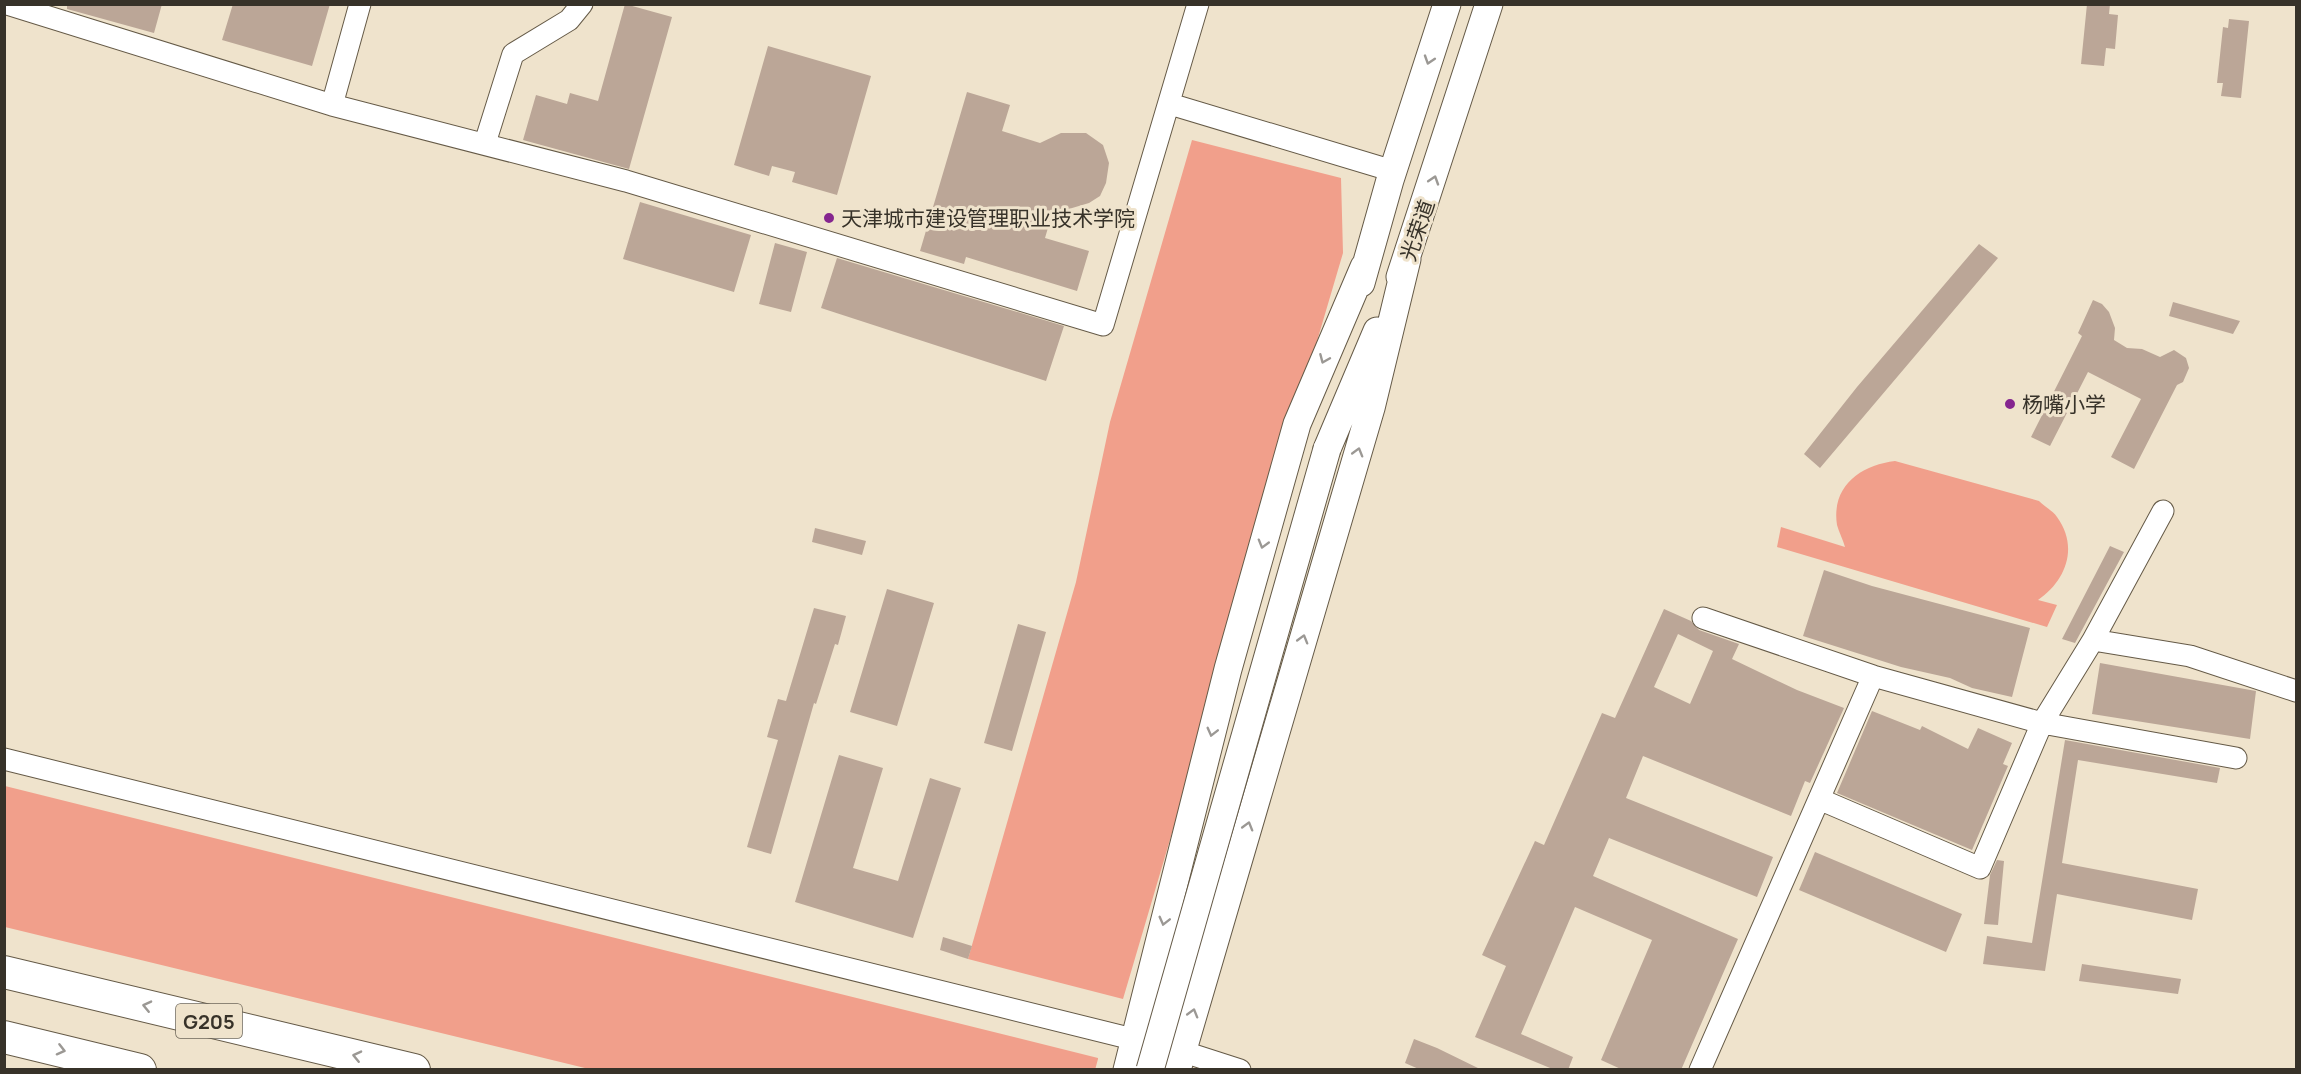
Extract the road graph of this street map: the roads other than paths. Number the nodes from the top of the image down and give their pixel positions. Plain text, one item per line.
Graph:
1 (8, 4) edge
2 (360, 4) edge
3 (582, 4) edge
4 (1198, 4) edge
5 (1447, 4) edge
6 (1489, 4) edge
7 (1170, 104) junction
8 (332, 105) junction
9 (484, 143) junction
10 (1393, 171) junction
11 (1407, 260) junction
12 (1364, 267) junction
13 (1327, 449) junction
14 (2163, 511) dead end
15 (1703, 618) dead end
16 (2093, 640) junction
17 (1873, 676) junction
18 (2296, 691) edge
19 (2042, 723) junction
20 (2235, 758) dead end
21 (4, 759) edge
22 (1819, 799) junction
23 (4, 972) edge
24 (4, 1037) edge
25 (1134, 1040) junction
26 (1179, 1060) edge
27 (140, 1070) edge
28 (414, 1070) edge
29 (1127, 1070) edge
30 (1150, 1070) edge
31 (1240, 1070) edge
32 (1700, 1070) edge

1 - 8 street
2 - 8 street
3 - 9 street
4 - 7 street
5 -> 10 main road, 光荣道
11 -> 6 main road, 光荣道
7 - 9 street
7 - 10 street
8 - 9 street
10 - 12 main road, 光荣道
11 - 13 main road, 光荣道
26 -> 11 main road
12 - 13 main road
12 -> 25 main road
13 - 30 main road, bridge
14 - 16 street
15 - 17 street
16 - 18 street
16 - 19 street
17 - 19 street
17 - 22 street
19 - 20 street
19 - 22 street
21 - 25 street
22 - 32 street
28 -> 23 highway, G205
24 -> 27 highway
25 - 26 street
25 - 29 main road
26 - 31 street

